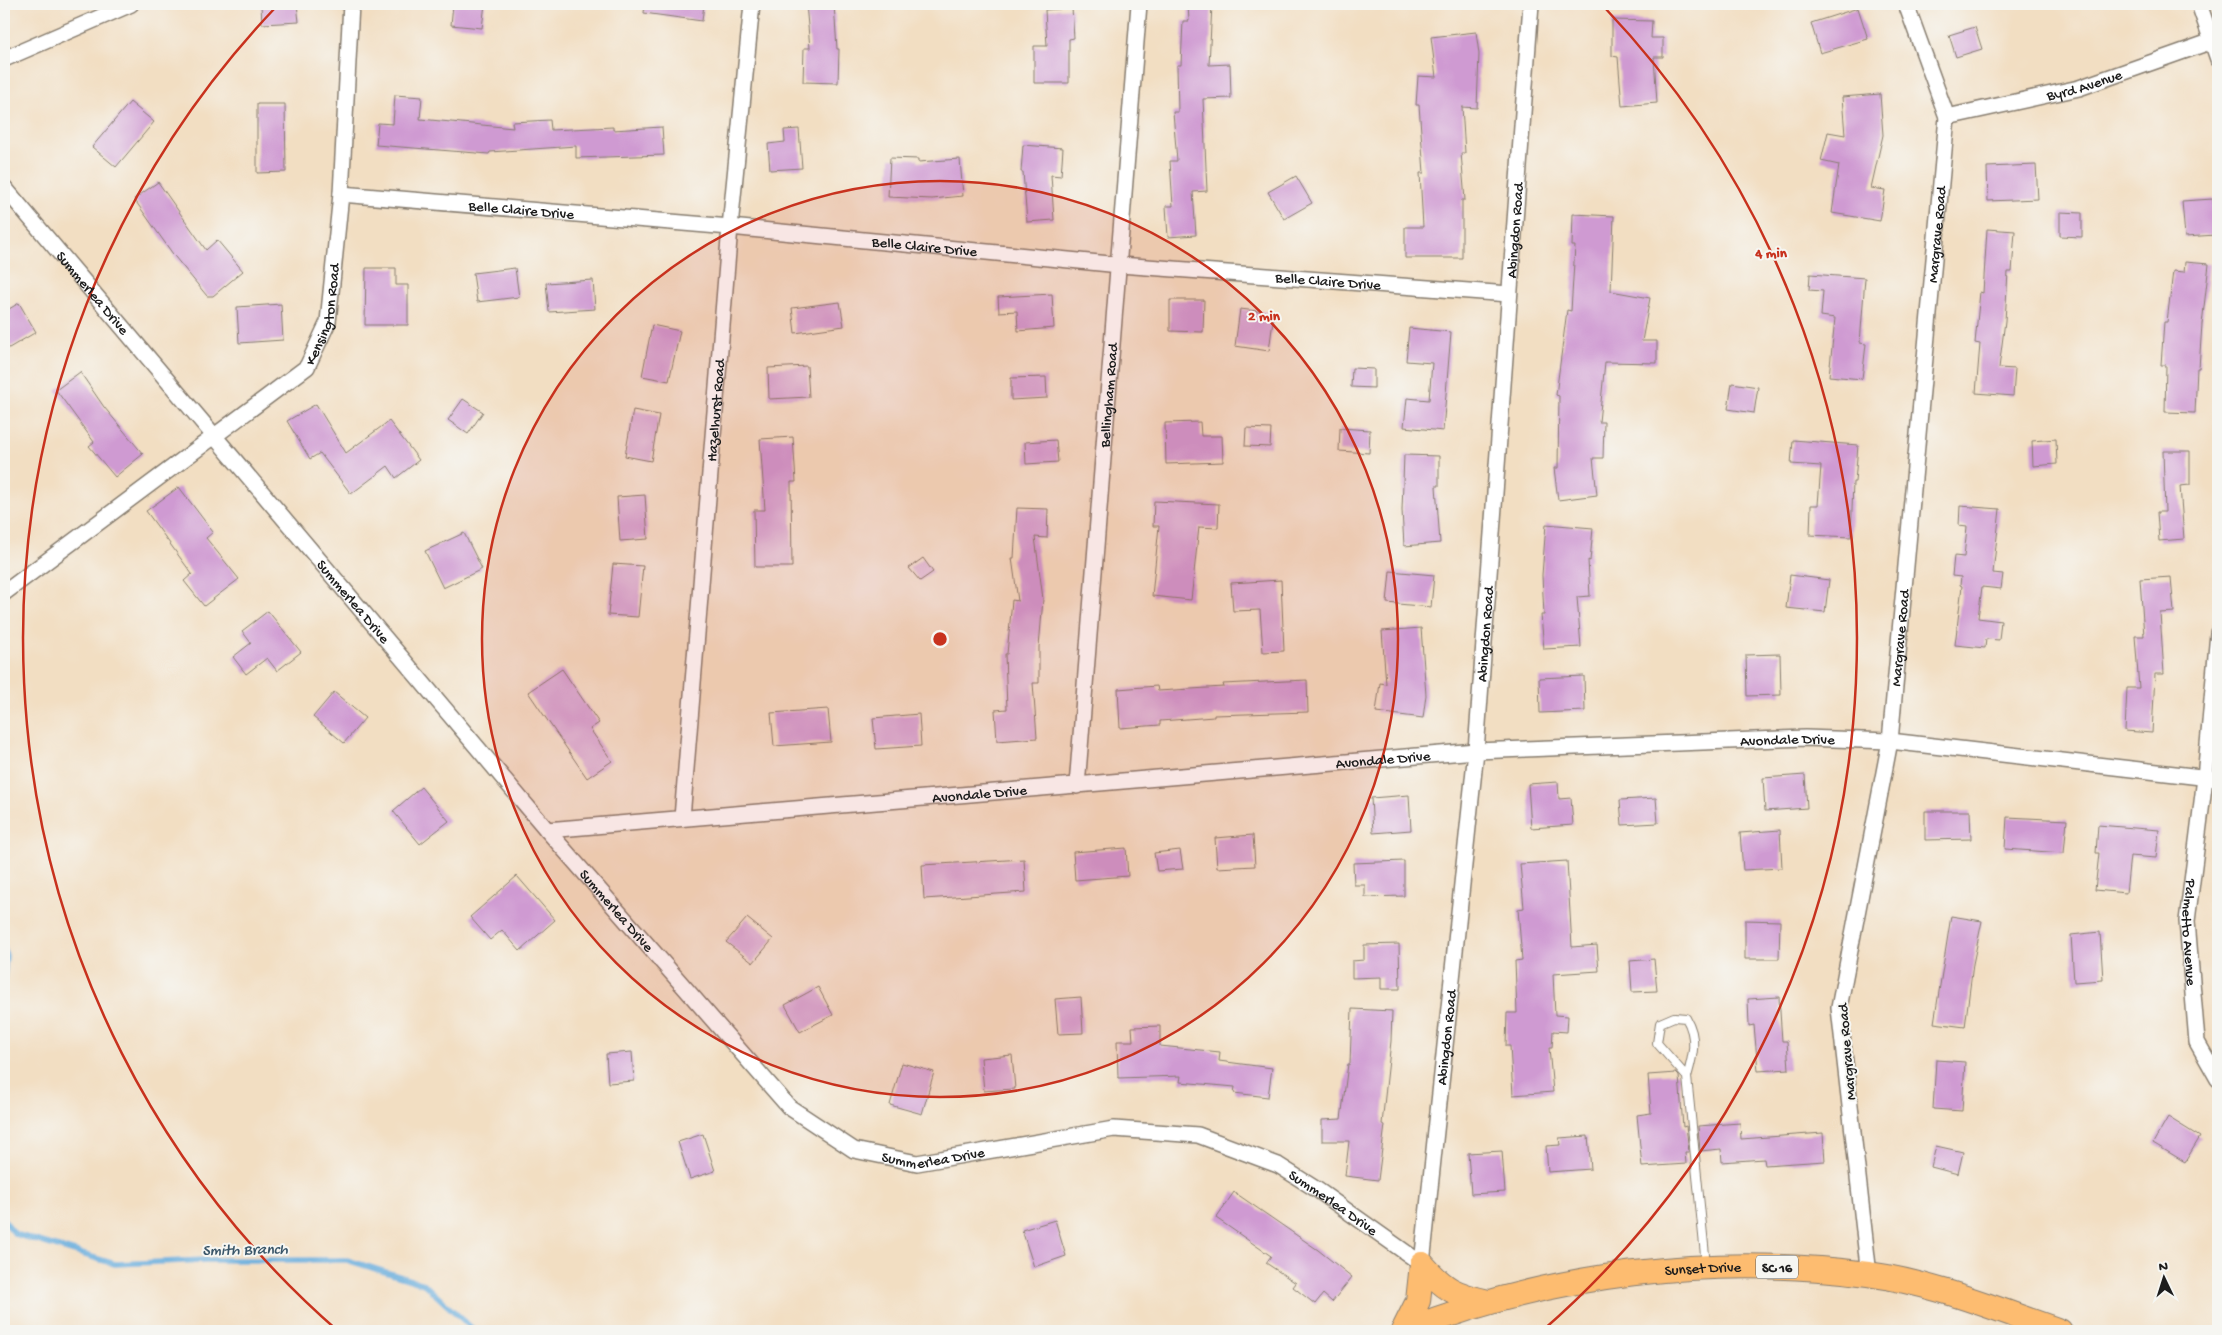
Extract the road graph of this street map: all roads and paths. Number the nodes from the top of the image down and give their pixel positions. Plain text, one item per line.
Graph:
1 (131, 4) edge
2 (351, 4) edge
3 (752, 4) edge
4 (1140, 4) edge
5 (1531, 4) edge
6 (1906, 4) edge
7 (2199, 4) edge
8 (2215, 40) edge
9 (4, 59) edge
10 (2218, 59) edge
11 (1947, 117) junction
12 (4, 187) edge
13 (341, 194) junction
14 (730, 227) junction
15 (1120, 264) junction
16 (1509, 294) junction
17 (213, 436) junction
18 (4, 593) edge
19 (2218, 633) edge
20 (1890, 741) junction
21 (1476, 750) junction
22 (2212, 778) edge
23 (1077, 786) junction
24 (682, 818) junction
25 (547, 830) junction
26 (1687, 1077) junction
27 (2218, 1079) edge
28 (1422, 1264) junction
29 (1706, 1266) junction
30 (1869, 1274) junction
31 (1488, 1302) junction
32 (1404, 1331) edge
33 (2060, 1331) edge

1 - 9 street
2 - 13 street, Kensington Road
3 - 14 street, Hazelhurst Road
4 - 15 street, Bellingham Road
5 - 16 street, Abingdon Road
6 - 11 street, Margrave Road
7 - 8 street
8 - 10 street
8 - 11 street, Byrd Avenue
11 - 20 street, Margrave Road
12 - 17 street, Summerlea Drive
13 - 14 street, Belle Claire Drive
13 - 17 street, Kensington Road
14 - 15 street, Belle Claire Drive
14 - 24 street, Hazelhurst Road
15 - 16 street, Belle Claire Drive
15 - 23 street, Bellingham Road
16 - 21 street, Abingdon Road
17 - 18 street, Kensington Road
17 - 25 street, Summerlea Drive
19 - 22 street, Palmetto Avenue
20 - 21 street, Avondale Drive
20 - 22 street, Avondale Drive
20 - 30 street, Margrave Road
21 - 23 street, Avondale Drive
21 - 28 street, Abingdon Road
22 - 27 street, Palmetto Avenue
23 - 24 street, Avondale Drive
24 - 25 street, Avondale Drive
25 - 28 street, Summerlea Drive
26 - 26 lane
26 - 29 lane
28 - 31 main road
28 - 32 main road
29 - 30 main road, Sunset Drive / SC 16
29 - 31 main road, Sunset Drive / SC 16
30 - 33 main road, Sunset Drive / SC 16
31 - 32 main road, Sunset Drive / SC 16

